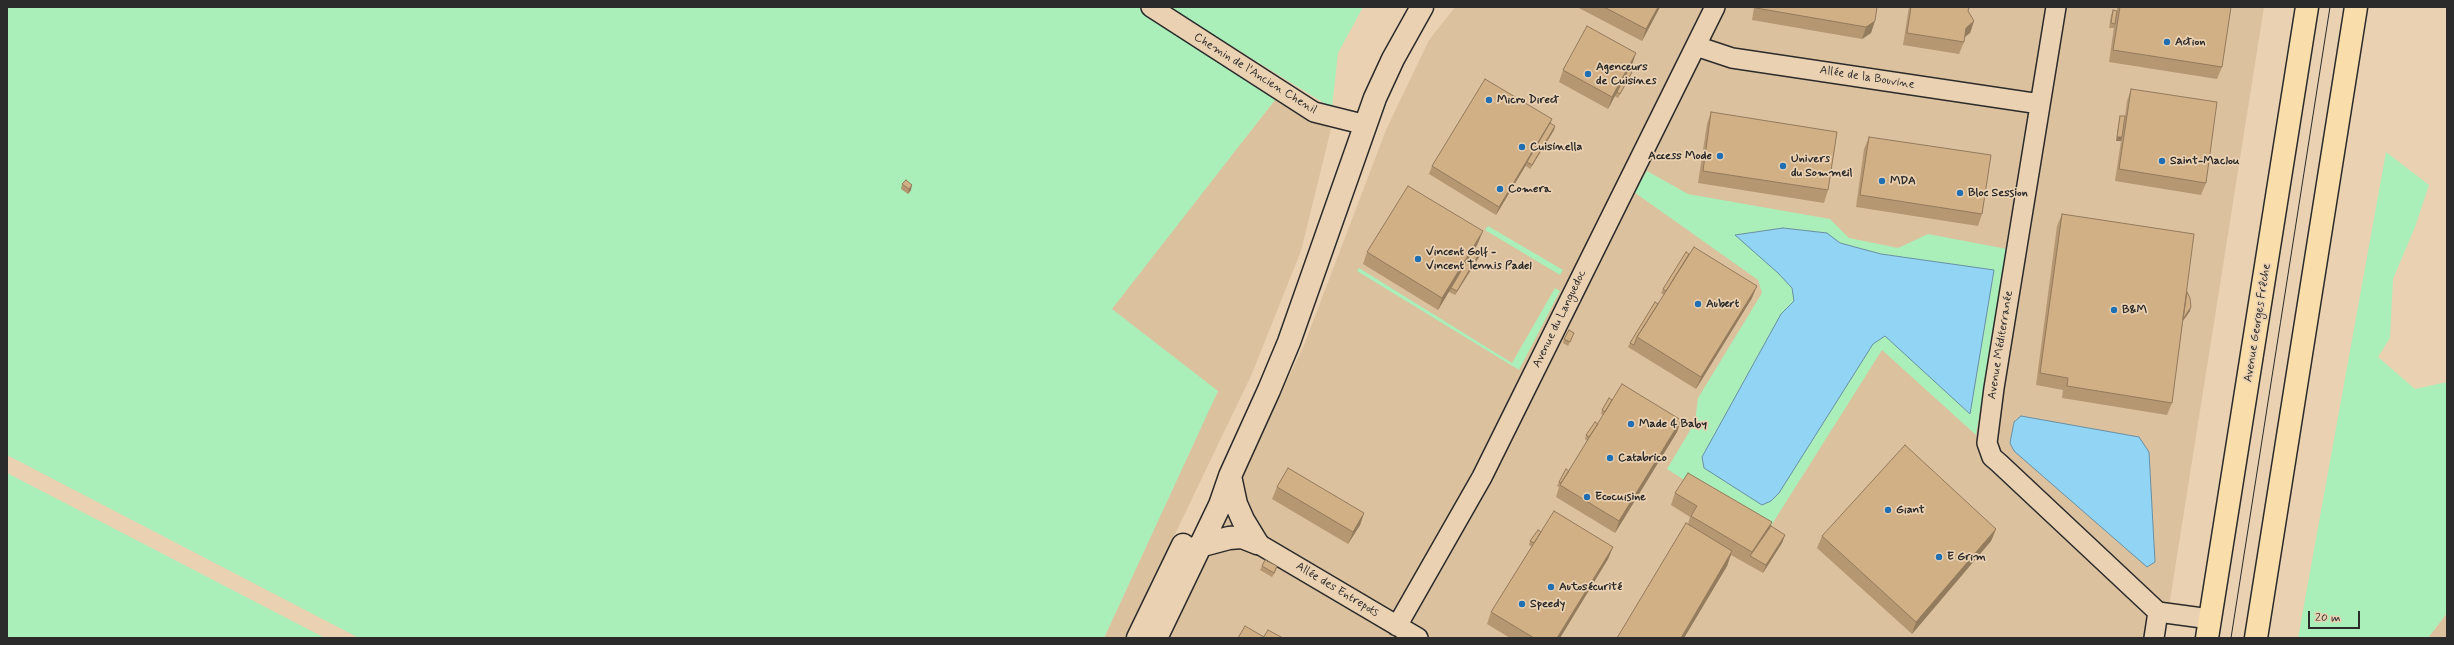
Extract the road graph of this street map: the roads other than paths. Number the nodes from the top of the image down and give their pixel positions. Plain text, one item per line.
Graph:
1 (1151, 7) edge
2 (1422, 7) edge
3 (1715, 7) edge
4 (2056, 7) edge
5 (2307, 7) edge
6 (2356, 7) edge
7 (1696, 46) junction
8 (2040, 104) junction
9 (1366, 125) junction
10 (1224, 491) junction
11 (1249, 540) junction
12 (1199, 546) junction
13 (2158, 612) junction
14 (1397, 626) junction
15 (2209, 628) edge
16 (1138, 638) edge
17 (1156, 638) edge
18 (1418, 638) edge
19 (2154, 638) edge
20 (2256, 638) edge

1 - 9 street, Chemin de l'Ancien Chenil
2 - 9 street
3 - 7 street, Avenue du Languedoc
4 - 8 street, Avenue Méditerranée
5 - 15 main road, Avenue Georges Frêche
6 - 20 main road
7 - 8 street, Allée de la Bouvine
7 - 14 street, Avenue du Languedoc
8 - 13 street, Avenue Méditerranée
9 - 10 street
10 - 11 street
10 - 11 street
10 - 12 street
10 - 16 street
11 - 12 street
11 - 14 street, Allée des Entrepots
12 - 17 street
13 - 15 street
13 - 19 street
14 - 18 street, Allée des Entrepots

